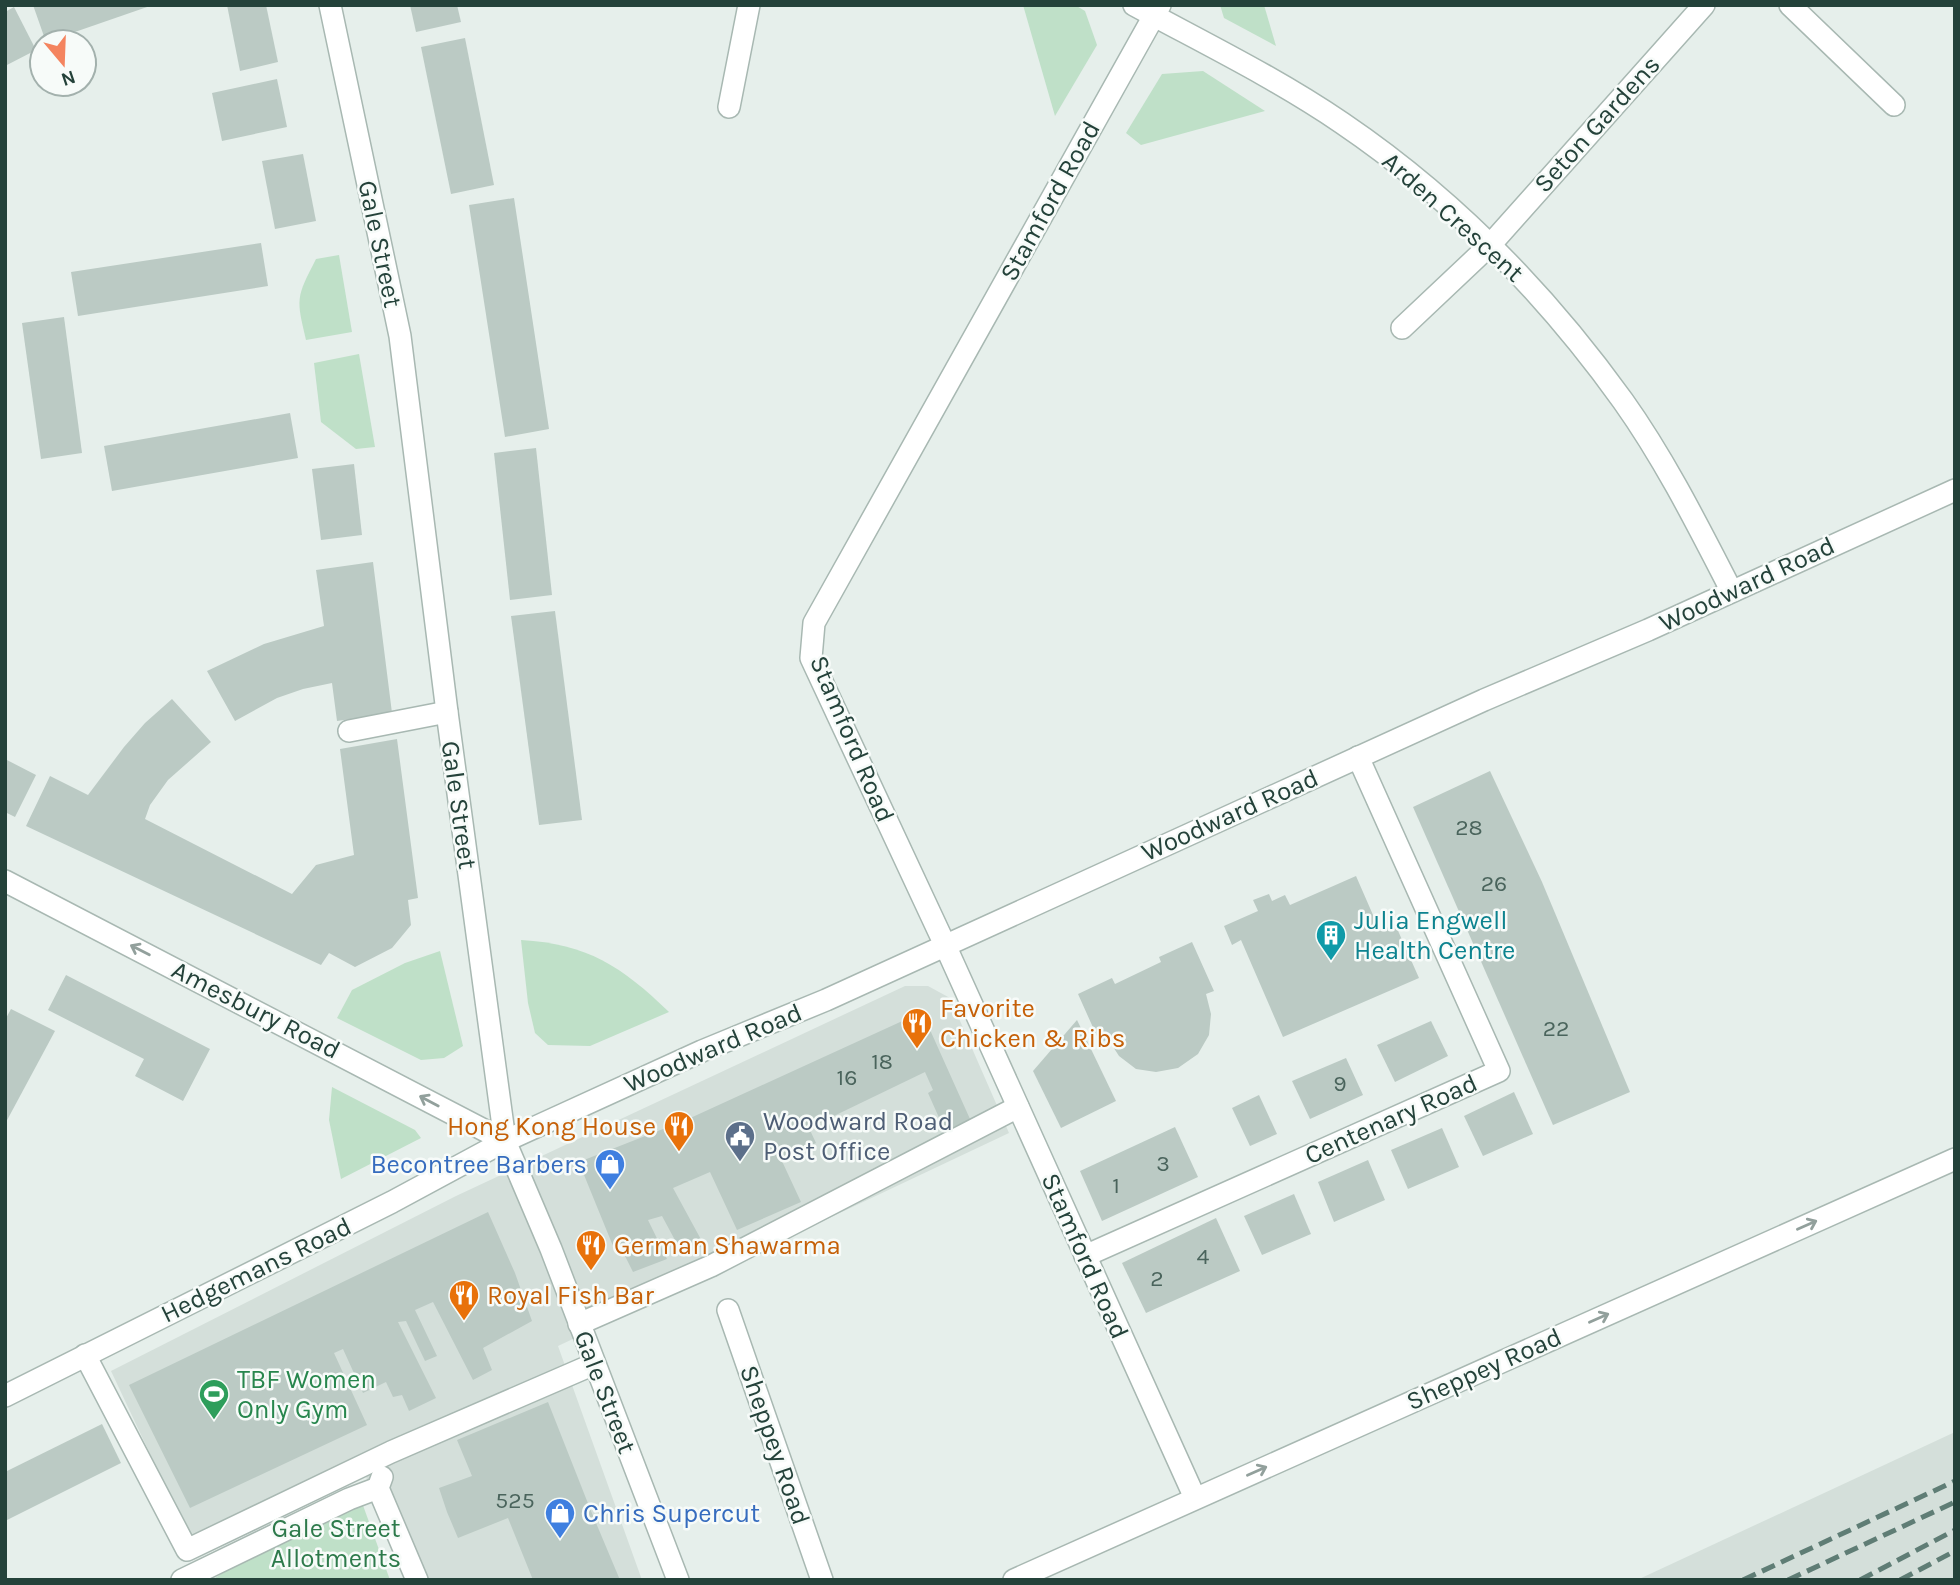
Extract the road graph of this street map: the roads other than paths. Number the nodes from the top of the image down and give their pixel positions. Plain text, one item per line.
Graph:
1 (330, 5) edge
2 (750, 5) edge
3 (1134, 5) edge
4 (1704, 5) edge
5 (1790, 5) edge
6 (1157, 11) edge
7 (1894, 105) dead end
8 (729, 107) dead end
9 (1490, 244) junction
10 (1402, 328) dead end
11 (1955, 490) edge
12 (1731, 590) junction
13 (447, 712) junction
14 (349, 731) dead end
15 (1358, 757) junction
16 (5, 881) edge
17 (946, 945) junction
18 (1018, 1107) junction
19 (505, 1142) junction
20 (1955, 1159) edge
21 (1085, 1256) junction
22 (728, 1310) dead end
23 (579, 1324) junction
24 (85, 1355) junction
25 (594, 1364) junction
26 (5, 1396) edge
27 (391, 1452) junction
28 (378, 1488) junction
29 (1195, 1499) junction
30 (182, 1580) edge
31 (417, 1580) edge
32 (678, 1580) edge
33 (821, 1580) edge
34 (1014, 1580) edge

1 - 13 street, Gale Street
2 - 8 street
3 - 6 street, Arden Crescent
4 - 9 street, Seton Gardens
5 - 7 street
6 - 9 street, Arden Crescent
6 - 17 street, Stamford Road
9 - 10 street, Seton Gardens
9 - 12 street, Arden Crescent
11 - 12 street, Woodward Road
12 - 15 street, Woodward Road
13 - 14 street
13 - 19 street, Gale Street
15 - 17 street, Woodward Road
15 - 21 street, Centenary Road
19 -> 16 street, Amesbury Road
17 - 18 street, Stamford Road
17 - 19 street, Woodward Road
18 - 21 street, Stamford Road
18 - 23 street
19 - 23 street, Gale Street
19 - 24 street, Hedgemans Road
29 -> 20 street, Sheppey Road
21 - 29 street, Stamford Road
22 - 33 street, Sheppey Road
23 - 25 street, Gale Street
24 - 26 street, Hedgemans Road
24 - 27 street
25 - 27 street
25 - 32 street, Gale Street
27 - 28 street
28 - 30 street
28 - 31 street
29 - 34 street, Sheppey Road

